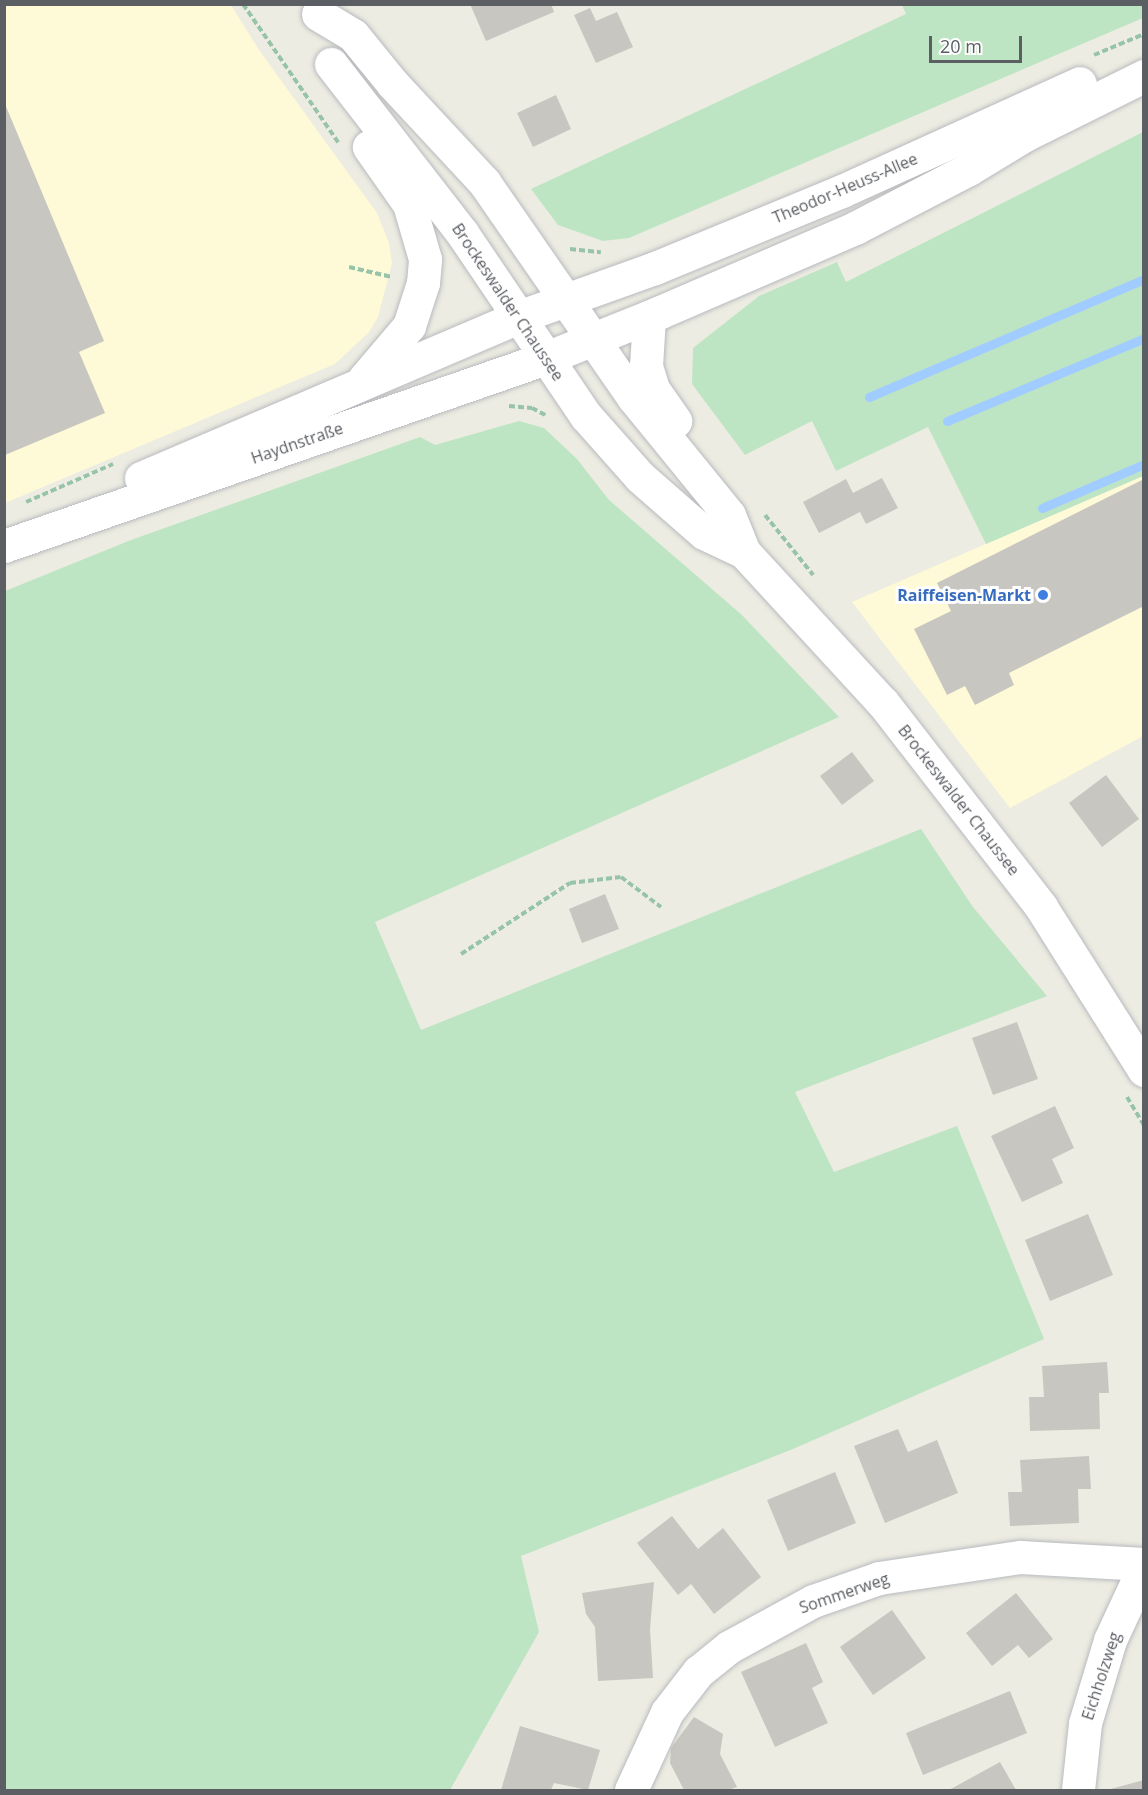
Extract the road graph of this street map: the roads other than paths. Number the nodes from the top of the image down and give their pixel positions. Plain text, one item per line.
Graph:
1 (315, 9) edge
2 (1143, 54) edge
3 (331, 64) junction
4 (1143, 76) edge
5 (543, 309) junction
6 (649, 317) junction
7 (568, 350) junction
8 (359, 385) junction
9 (729, 515) junction
10 (17, 541) edge
11 (744, 552) junction
12 (1143, 1070) edge
13 (1143, 1566) edge
14 (631, 1791) edge
15 (1078, 1791) edge

1 - 3 street, Brockeswalder Chaussee
1 - 5 street, Brockeswalder Chaussee
2 - 5 street, Theodor-Heuss-Allee
3 - 5 street, Brockeswalder Chaussee
3 - 8 street
4 - 6 street
5 - 7 street, Brockeswalder Chaussee
5 - 7 street, Brockeswalder Chaussee
5 - 8 street, Haydnstraße
6 - 7 street
6 - 9 street
7 - 9 street, Brockeswalder Chaussee
7 - 10 street, Haydnstraße
7 - 11 street, Brockeswalder Chaussee
8 - 10 street, Haydnstraße
9 - 11 street, Brockeswalder Chaussee
11 - 12 street, Brockeswalder Chaussee
13 - 14 street, Sommerweg
13 - 15 street, Eichholzweg

